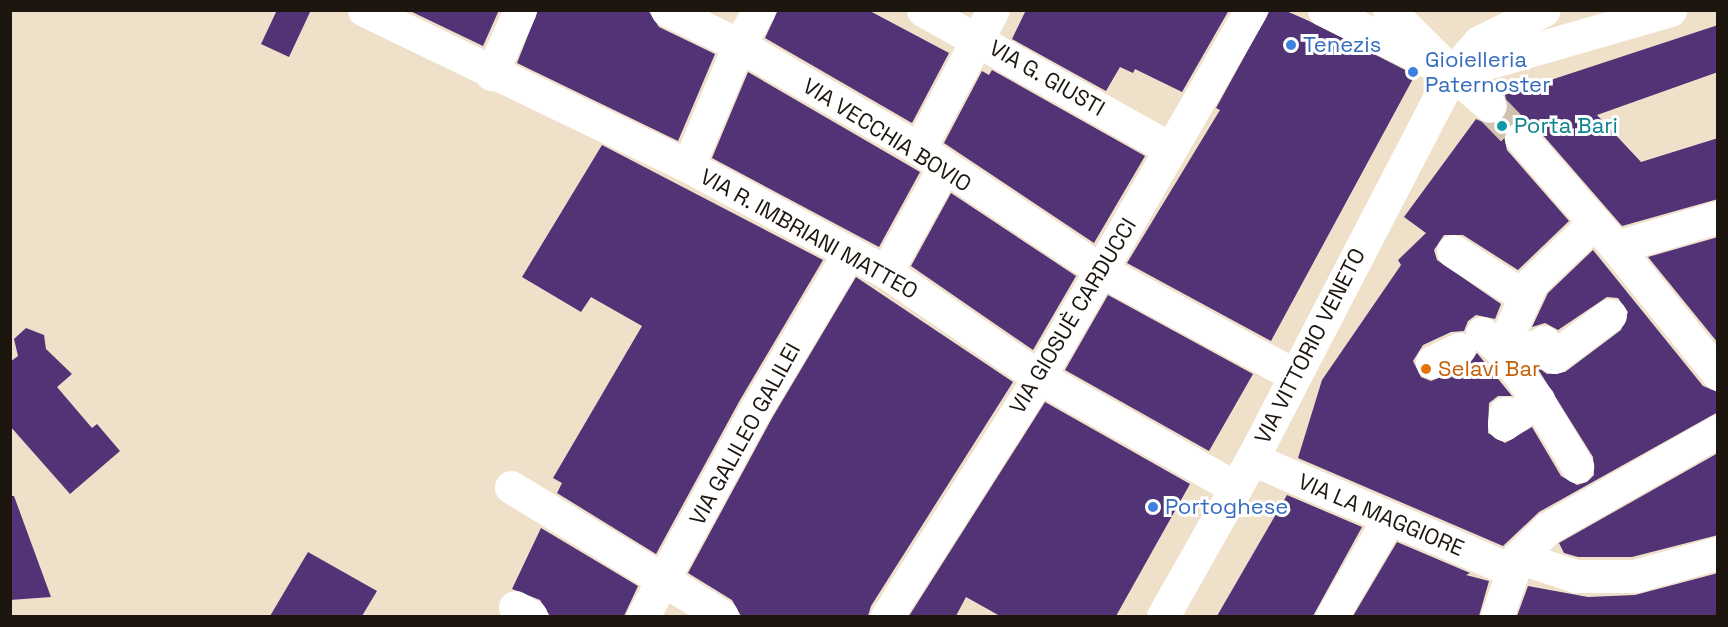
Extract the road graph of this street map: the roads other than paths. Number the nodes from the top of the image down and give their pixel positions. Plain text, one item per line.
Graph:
1 (364, 10) edge
2 (520, 10) edge
3 (667, 10) edge
4 (759, 10) edge
5 (923, 10) edge
6 (1251, 10) edge
7 (1324, 10) edge
8 (1389, 10) edge
9 (1544, 10) edge
10 (1670, 10) edge
11 (985, 24) edge
12 (739, 45) junction
13 (1452, 73) junction
14 (491, 75) junction
15 (1490, 106) tunnel mouth
16 (1521, 138) tunnel mouth
17 (1169, 148) junction
18 (931, 159) junction
19 (688, 166) junction
20 (1718, 218) edge
21 (1593, 224) junction
22 (1616, 247) junction
23 (1453, 251) dead end
24 (849, 253) junction
25 (1102, 271) junction
26 (886, 273) junction
27 (1525, 297) junction
28 (1610, 315) dead end
29 (1491, 349) junction
30 (1718, 374) edge
31 (1294, 375) junction
32 (1039, 377) junction
33 (1538, 400) junction
34 (1505, 413) dead end
35 (1718, 431) edge
36 (1252, 459) junction
37 (1577, 466) dead end
38 (511, 487) dead end
39 (1236, 488) junction
40 (1389, 518) junction
41 (1718, 553) edge
42 (1514, 564) junction
43 (666, 579) junction
44 (643, 616) edge
45 (722, 616) edge
46 (887, 616) edge
47 (1163, 616) edge
48 (1332, 616) edge
49 (1497, 616) edge

1 - 14 street, VIA R. IMBRIANI MATTEO
2 - 14 street
3 - 12 street, VIA VECCHIA BOVIO
4 - 12 street
5 - 11 street, VIA G. GIUSTI
6 - 17 street, VIA GIOSUÈ CARDUCCI
7 - 13 street
8 - 13 street
9 - 13 street, VIA VITTORIO VENETO
10 - 13 street
11 - 17 street, VIA G. GIUSTI
11 - 18 street
12 - 18 street, VIA VECCHIA BOVIO
12 - 19 street
13 - 15 street
13 - 31 street, VIA VITTORIO VENETO
14 - 19 street, VIA R. IMBRIANI MATTEO
16 - 21 street
17 - 25 street, VIA GIOSUÈ CARDUCCI
18 - 25 street, VIA VECCHIA BOVIO
18 - 26 street
19 - 24 street, VIA R. IMBRIANI MATTEO
20 - 22 street
21 - 22 street
21 - 27 street
22 - 30 street
23 - 27 street
24 - 26 street, VIA R. IMBRIANI MATTEO
24 - 43 street, VIA GALILEO GALILEI
25 - 31 street, VIA VECCHIA BOVIO
25 - 32 street, VIA GIOSUÈ CARDUCCI
26 - 32 street, VIA R. IMBRIANI MATTEO
27 - 29 street
28 - 29 street
29 - 33 street
31 - 36 street, VIA VITTORIO VENETO
32 - 39 street, VIA R. IMBRIANI MATTEO
32 - 46 street, VIA GIOSUÈ CARDUCCI
33 - 34 street
33 - 37 street
35 - 42 street
36 - 39 street, VIA VITTORIO VENETO
36 - 40 street, VIA LA MAGGIORE
38 - 43 street
39 - 47 street, VIA VITTORIO VENETO
40 - 42 street, VIA LA MAGGIORE
40 - 48 street
41 - 42 street, VIA LA MAGGIORE
42 - 49 street
43 - 44 street, VIA GALILEO GALILEI
43 - 45 street

